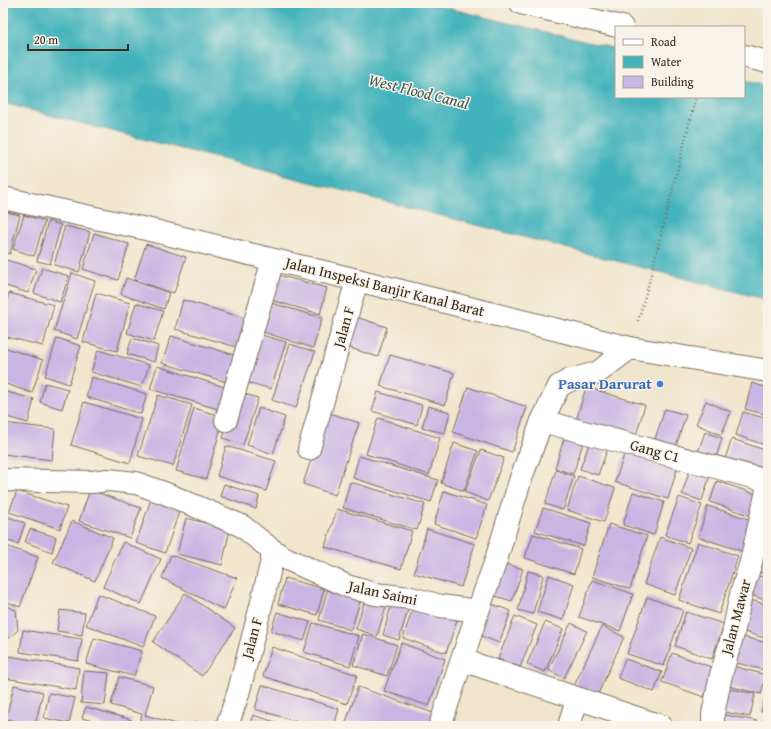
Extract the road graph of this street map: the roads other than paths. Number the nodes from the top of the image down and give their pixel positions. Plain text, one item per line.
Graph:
1 (521, 3) edge
2 (618, 26) edge
3 (745, 56) edge
4 (768, 62) edge
5 (3, 198) edge
6 (273, 260) junction
7 (357, 280) junction
8 (630, 348) junction
9 (768, 371) edge
10 (226, 420) dead end
11 (542, 421) junction
12 (309, 449) dead end
13 (3, 480) edge
14 (768, 481) edge
15 (768, 486) edge
16 (272, 550) junction
17 (478, 612) junction
18 (462, 660) junction
19 (577, 699) junction
20 (227, 726) edge
21 (440, 726) edge
22 (569, 726) edge
23 (661, 726) edge
24 (713, 726) edge

1 - 2 street
3 - 4 street
5 - 6 street, Jalan Inspeksi Banjir Kanal Barat
6 - 7 street, Jalan Inspeksi Banjir Kanal Barat
6 - 10 street
7 - 8 street, Jalan Inspeksi Banjir Kanal Barat
7 - 12 street, Jalan F
8 - 9 street, Jalan Inspeksi Banjir Kanal Barat
8 - 11 street
11 - 14 street, Gang C1
11 - 17 street
13 - 16 street, Jalan Saimi
15 - 24 street, Jalan Mawar
16 - 17 street, Jalan Saimi
16 - 20 street, Jalan F
17 - 18 street
18 - 19 street
18 - 21 street
19 - 22 street
19 - 23 street

